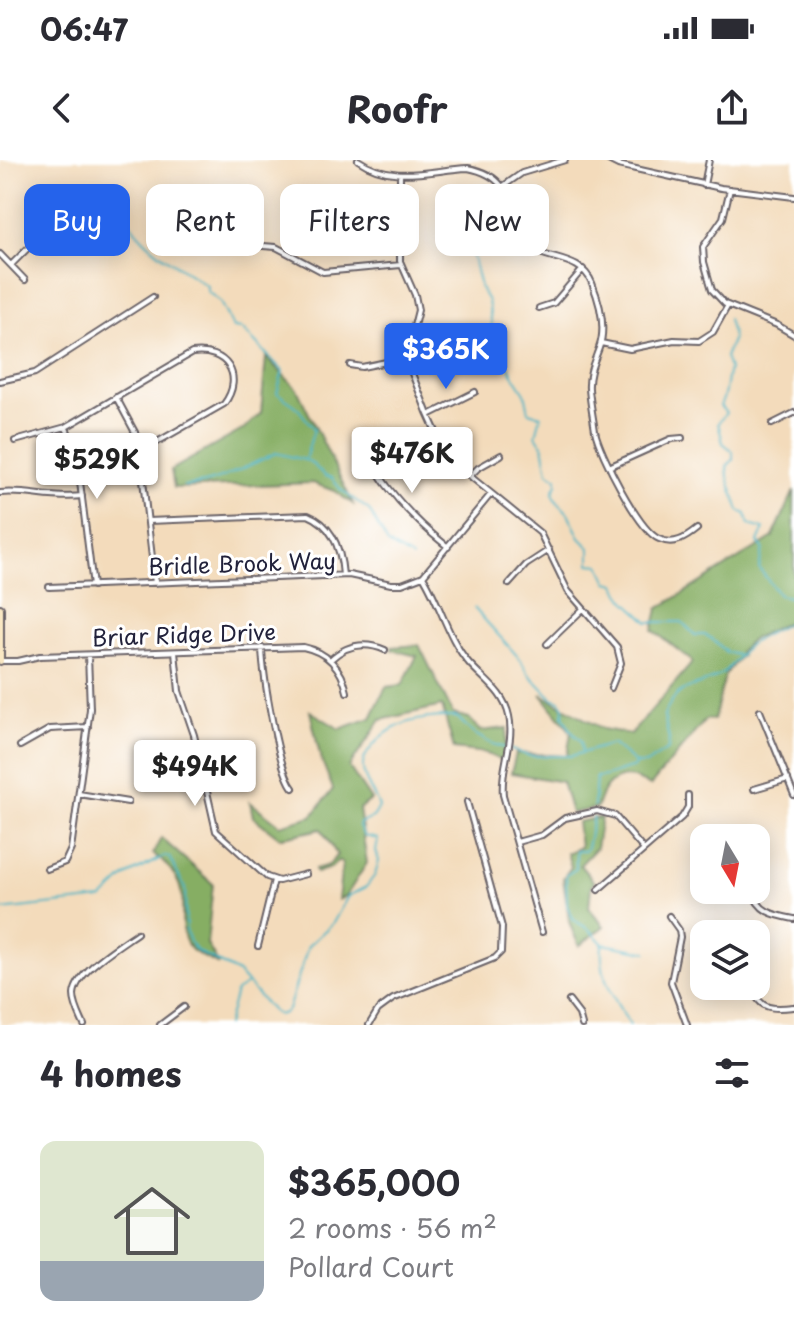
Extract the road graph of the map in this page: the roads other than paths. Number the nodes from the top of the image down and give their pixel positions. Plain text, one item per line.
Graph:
1 (358, 160) edge
2 (565, 160) edge
3 (608, 160) edge
4 (709, 160) edge
5 (400, 176) junction
6 (498, 184) edge
7 (506, 184) edge
8 (704, 185) junction
9 (730, 189) junction
10 (794, 197) edge
11 (264, 246) edge
12 (24, 252) edge
13 (0, 254) edge
14 (549, 256) edge
15 (11, 265) junction
16 (401, 265) junction
17 (583, 269) junction
18 (25, 280) dead end
19 (153, 297) dead end
20 (728, 306) junction
21 (539, 308) dead end
22 (794, 335) edge
23 (601, 343) junction
24 (406, 358) junction
25 (350, 365) dead end
26 (0, 381) edge
27 (475, 392) dead end
28 (116, 397) junction
29 (794, 413) edge
30 (429, 415) junction
31 (772, 424) dead end
32 (66, 427) junction
33 (682, 438) dead end
34 (15, 441) dead end
35 (139, 447) junction
36 (365, 451) dead end
37 (501, 455) dead end
38 (611, 466) junction
39 (470, 476) junction
40 (0, 493) edge
41 (491, 494) junction
42 (82, 496) junction
43 (148, 521) junction
44 (697, 529) dead end
45 (448, 547) junction
46 (549, 550) junction
47 (343, 575) junction
48 (423, 576) junction
49 (155, 583) junction
50 (509, 584) dead end
51 (93, 586) junction
52 (49, 587) dead end
53 (0, 608) edge
54 (583, 609) junction
55 (547, 644) dead end
56 (262, 648) junction
57 (385, 650) dead end
58 (175, 652) junction
59 (88, 655) junction
60 (330, 660) junction
61 (0, 661) edge
62 (611, 688) dead end
63 (347, 692) dead end
64 (760, 711) dead end
65 (88, 727) junction
66 (20, 746) dead end
67 (788, 779) junction
68 (293, 788) dead end
69 (754, 789) dead end
70 (79, 794) junction
71 (688, 795) dead end
72 (794, 795) edge
73 (128, 802) dead end
74 (467, 802) dead end
75 (517, 842) junction
76 (644, 850) junction
77 (47, 869) dead end
78 (306, 874) dead end
79 (274, 880) junction
80 (598, 890) dead end
81 (757, 904) edge
82 (669, 916) dead end
83 (794, 919) edge
84 (542, 932) dead end
85 (137, 933) dead end
86 (258, 946) dead end
87 (757, 1000) edge
88 (569, 1001) dead end
89 (184, 1007) dead end
90 (794, 1007) edge
91 (84, 1025) edge
92 (160, 1025) edge
93 (369, 1025) edge
94 (582, 1025) edge
95 (687, 1025) edge

1 - 5 street
2 - 7 street
3 - 8 street
4 - 8 street
5 - 6 street
5 - 16 street
8 - 9 street
9 - 10 street
9 - 20 street
11 - 16 street
12 - 15 street
13 - 15 street
14 - 17 street
15 - 18 street
16 - 24 street
17 - 21 street
17 - 23 street
19 - 26 street
20 - 22 street
20 - 23 street
23 - 38 street
24 - 25 street
24 - 30 street
27 - 30 street
28 - 32 street
28 - 35 street
28 - 35 street
29 - 31 street
30 - 39 street
32 - 34 street
32 - 42 street
33 - 38 street
35 - 43 street
36 - 45 street
37 - 39 street
38 - 44 street
39 - 41 street
40 - 42 street
41 - 45 street
41 - 46 street
42 - 51 street
43 - 47 street
43 - 49 street
45 - 48 street
46 - 50 street
46 - 54 street
47 - 48 street, Bridle Brook Way
47 - 49 street, Bridle Brook Way
48 - 75 street
49 - 51 street, Bridle Brook Way
51 - 52 street, Bridle Brook Way
53 - 61 main road
54 - 55 street
54 - 62 street
56 - 58 street, Briar Ridge Drive
56 - 60 street, Briar Ridge Drive
56 - 68 street
57 - 60 street
58 - 59 street, Briar Ridge Drive
58 - 79 street
59 - 61 street, Briar Ridge Drive
59 - 65 street
60 - 63 street
64 - 67 street
65 - 66 street
65 - 70 street
67 - 69 street
67 - 72 street
70 - 73 street
70 - 77 street
71 - 76 street
74 - 93 street
75 - 76 street
75 - 84 street
76 - 80 street
78 - 79 street
79 - 86 street
81 - 83 street
82 - 95 street
85 - 91 street
87 - 90 street
88 - 94 street
89 - 92 street

